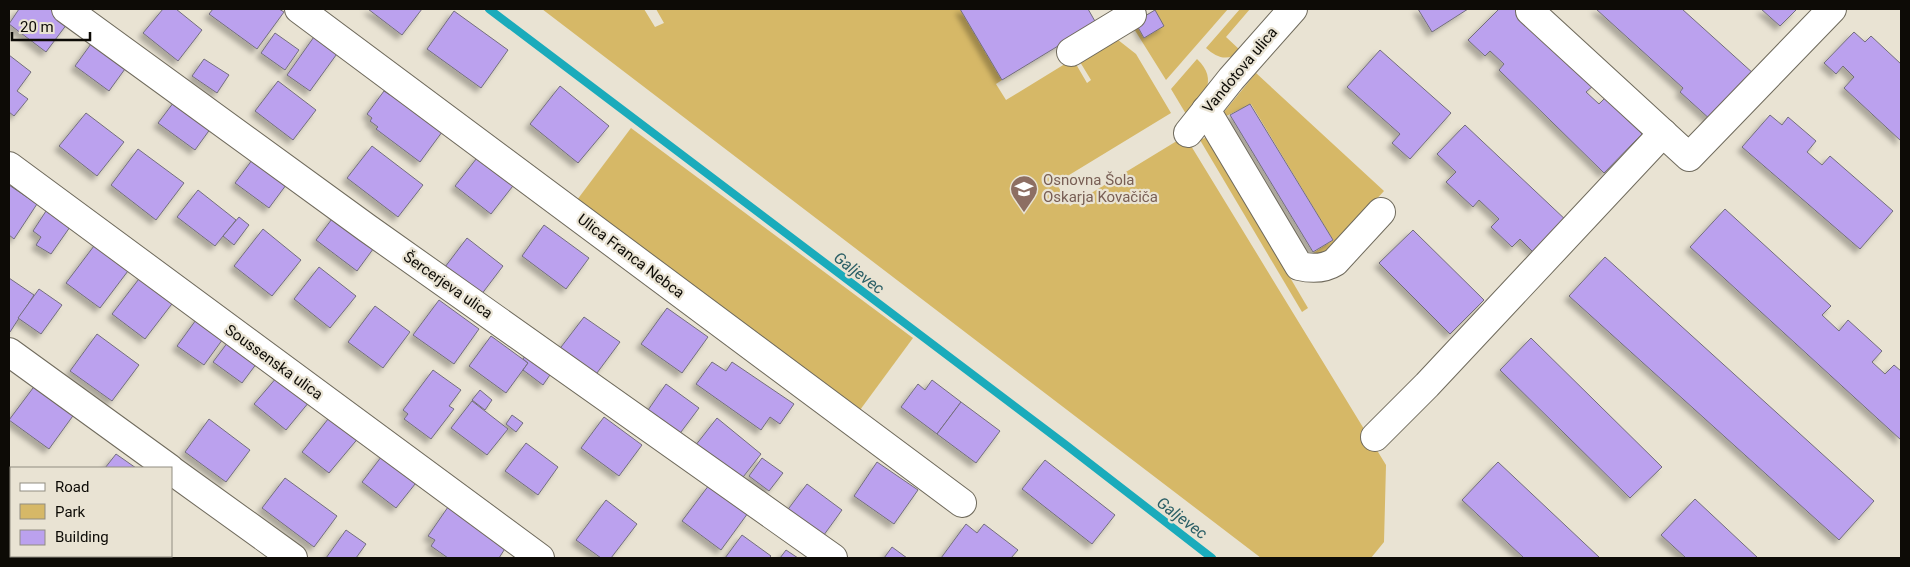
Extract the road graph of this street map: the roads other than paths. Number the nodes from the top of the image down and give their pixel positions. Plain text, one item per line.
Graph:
1 (66, 9) edge
2 (299, 9) edge
3 (1128, 9) edge
4 (1292, 9) edge
5 (1832, 9) edge
6 (1530, 10) dead end
7 (1071, 52) dead end
8 (1206, 110) junction
9 (1188, 133) dead end
10 (1663, 133) junction
11 (9, 166) edge
12 (1381, 212) dead end
13 (9, 352) edge
14 (1375, 437) dead end
15 (167, 467) edge
16 (172, 470) edge
17 (962, 503) dead end
18 (293, 558) edge
19 (540, 558) edge
20 (833, 558) edge

1 - 20 street, Šercerjeva ulica
2 - 17 street, Ulica Franca Nebca
3 - 7 street
4 - 8 street, Vandotova ulica
5 - 10 street
6 - 10 street
8 - 9 street, Vandotova ulica
8 - 12 street
10 - 14 street
11 - 19 street, Soussenska ulica
13 - 15 street
16 - 18 street

